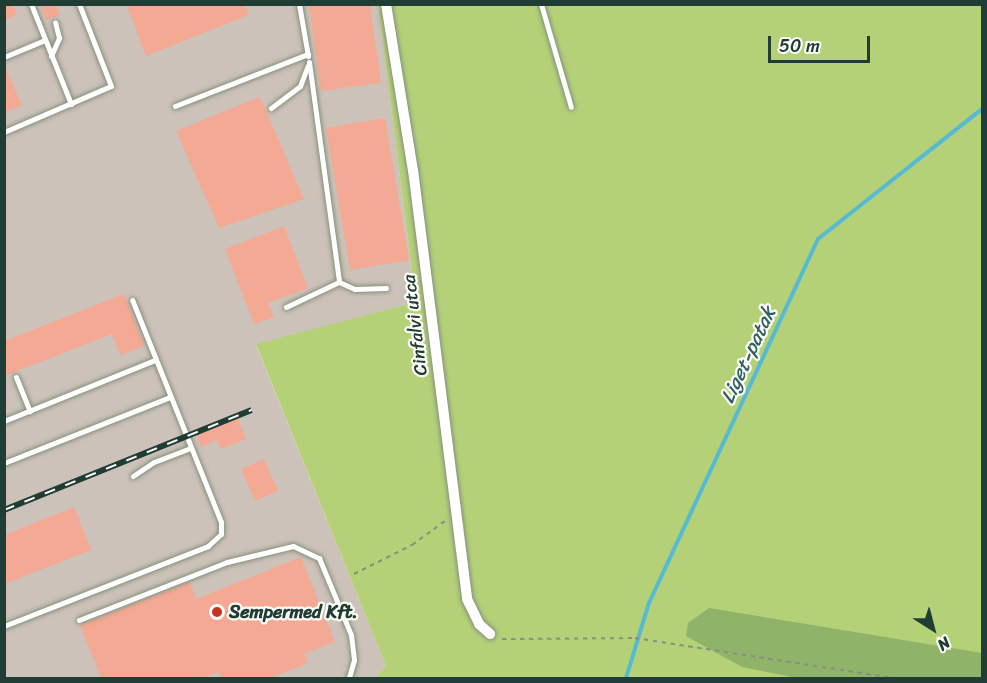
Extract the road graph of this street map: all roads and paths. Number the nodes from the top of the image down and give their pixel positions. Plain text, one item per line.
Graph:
1 (31, 4) edge
2 (79, 4) edge
3 (299, 4) edge
4 (386, 4) edge
5 (541, 4) edge
6 (55, 22) dead end
7 (45, 40) junction
8 (308, 54) junction
9 (51, 56) junction
10 (4, 57) edge
11 (309, 62) junction
12 (70, 104) junction
13 (175, 106) dead end
14 (571, 107) dead end
15 (271, 108) dead end
16 (4, 132) edge
17 (339, 282) junction
18 (386, 288) dead end
19 (132, 300) dead end
20 (286, 307) dead end
21 (155, 360) junction
22 (16, 377) dead end
23 (170, 397) junction
24 (30, 411) junction
25 (4, 421) edge
26 (190, 448) junction
27 (4, 463) edge
28 (133, 477) dead end
29 (456, 517) junction
30 (354, 574) dead end
31 (78, 620) dead end
32 (4, 626) edge
33 (490, 634) joint
34 (349, 678) edge
35 (894, 678) edge

1 - 7 lane
2 - 12 lane
3 - 8 lane
4 - 29 street, Cinfalvi utca
5 - 14 lane
6 - 9 lane
7 - 9 lane
7 - 10 lane
8 - 11 lane
8 - 13 lane
9 - 12 lane
11 - 15 lane
11 - 17 lane
12 - 16 lane
17 - 18 lane
17 - 20 lane
19 - 21 lane
21 - 23 lane
21 - 24 lane
22 - 24 lane
23 - 26 lane
23 - 27 lane
24 - 25 lane
26 - 28 lane
26 - 32 lane
29 - 30 path
29 - 33 street, Cinfalvi utca
31 - 34 lane
33 - 35 path

